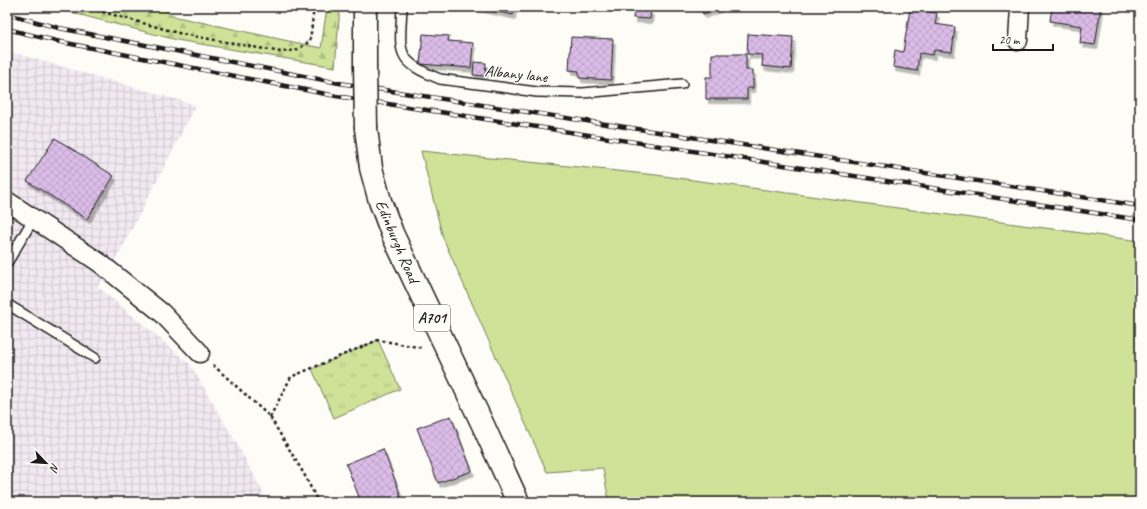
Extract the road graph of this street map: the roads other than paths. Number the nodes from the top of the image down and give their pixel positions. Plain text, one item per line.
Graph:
1 (364, 7) edge
2 (402, 7) edge
3 (1020, 7) edge
4 (1018, 41) dead end
5 (682, 84) dead end
6 (7, 201) edge
7 (34, 218) junction
8 (7, 263) edge
9 (7, 304) edge
10 (200, 353) road end
11 (95, 358) dead end
12 (518, 502) edge

1 - 12 main road, Edinburgh Road / A701, bridge
2 - 5 lane, Albany lane
3 - 4 street
6 - 7 street
7 - 8 lane
7 - 10 street
9 - 11 lane

